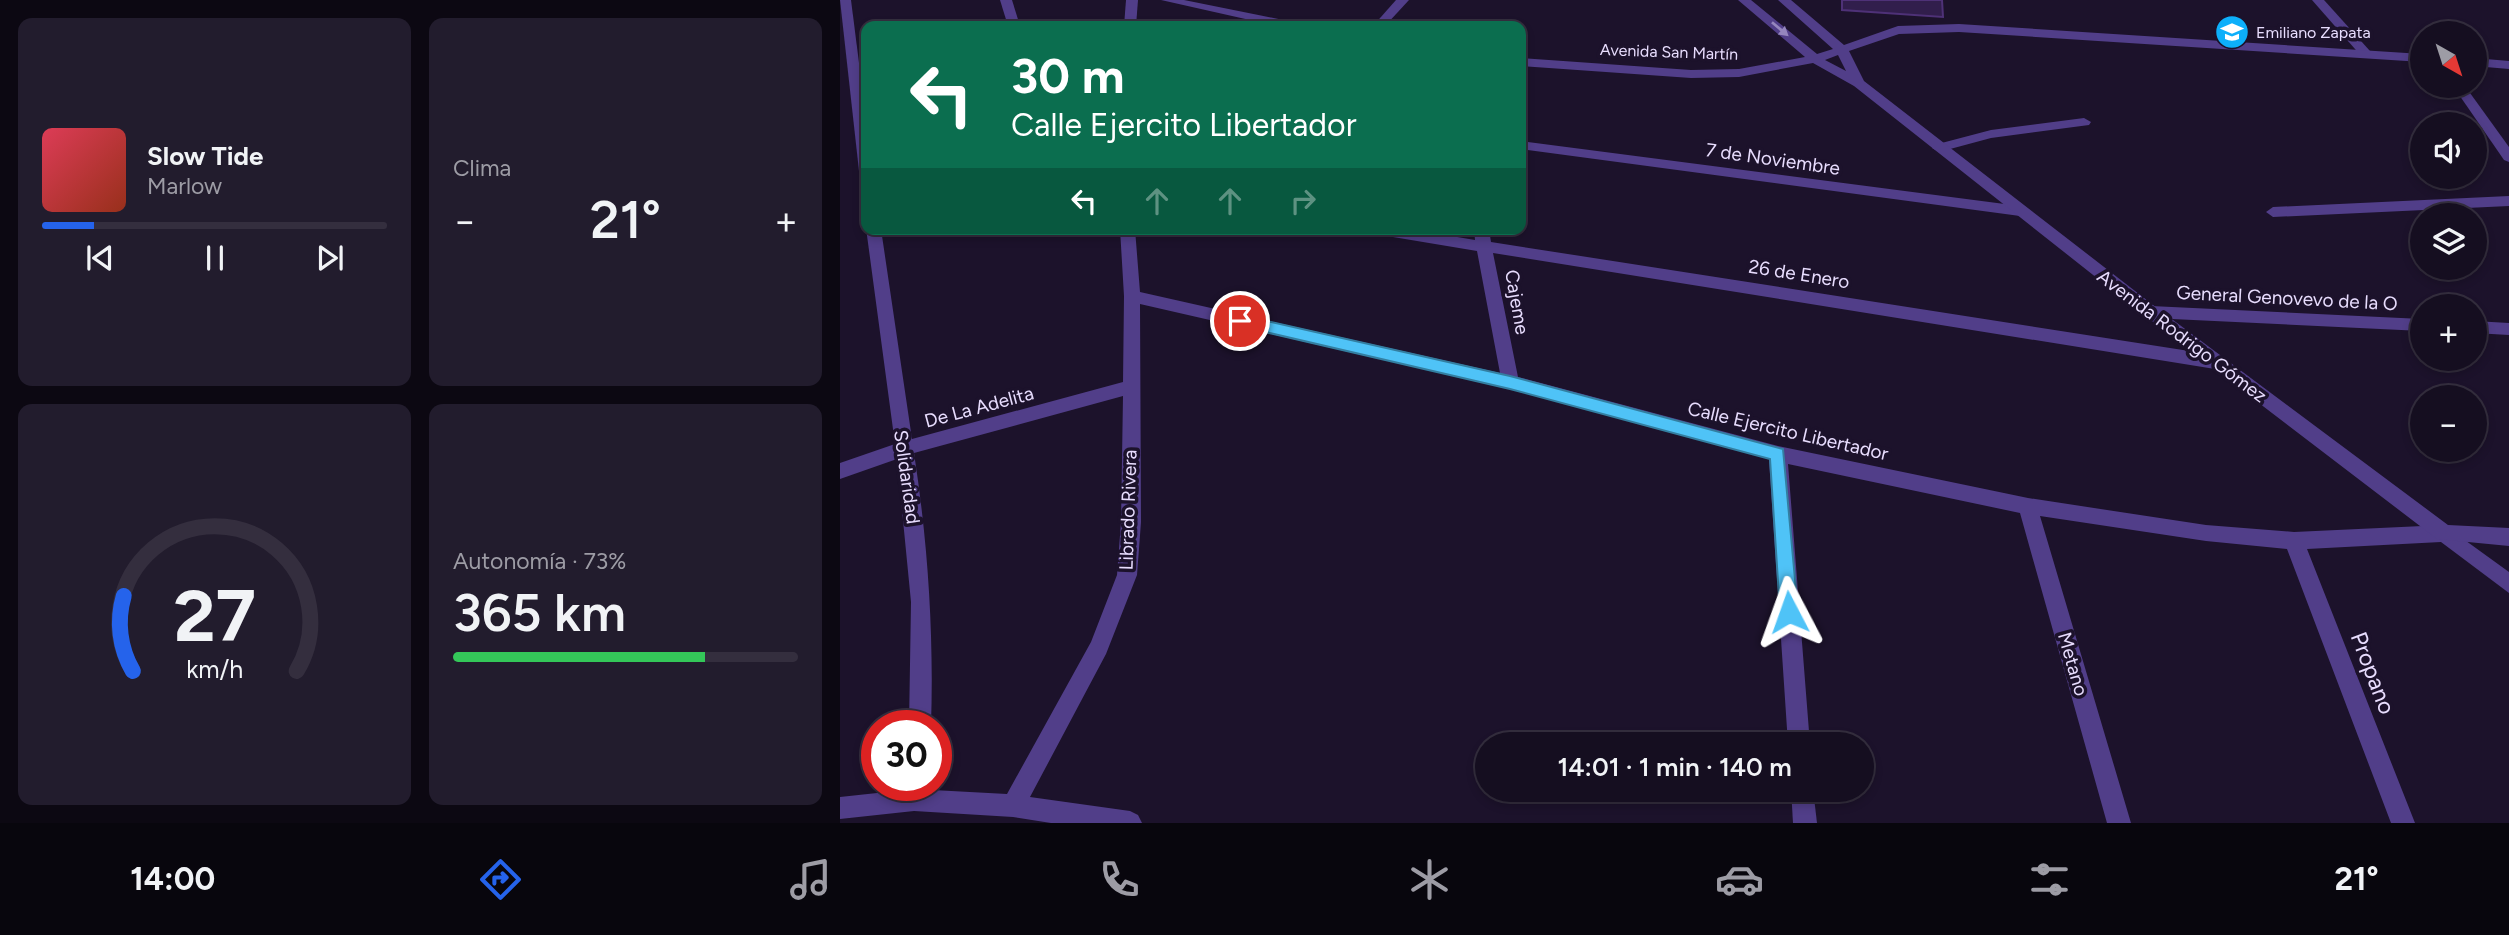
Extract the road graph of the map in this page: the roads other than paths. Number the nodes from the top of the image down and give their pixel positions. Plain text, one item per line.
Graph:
1 (845, 0) edge
2 (1006, 0) edge
3 (1132, 0) edge
4 (1167, 0) edge
5 (1403, 0) edge
6 (1744, 0) edge
7 (1784, 0) edge
8 (2318, 0) edge
9 (1187, 1) edge
10 (1012, 21) edge
11 (1130, 21) edge
12 (1272, 21) edge
13 (1384, 21) edge
14 (1841, 49) junction
15 (2366, 54) junction
16 (2410, 57) edge
17 (1815, 59) junction
18 (1526, 62) edge
19 (2487, 63) edge
20 (2509, 65) edge
21 (1859, 83) junction
22 (2467, 98) edge
23 (2084, 122) dead end
24 (861, 130) edge
25 (1526, 146) edge
26 (1938, 148) junction
27 (2509, 157) edge
28 (2509, 201) edge
29 (2020, 211) junction
30 (2273, 212) dead end
31 (874, 235) edge
32 (1127, 235) edge
33 (1408, 235) edge
34 (1482, 235) edge
35 (1486, 249) junction
36 (1132, 296) junction
37 (2151, 312) junction
38 (2410, 324) edge
39 (2487, 328) edge
40 (2509, 329) edge
41 (2216, 362) junction
42 (1510, 382) junction
43 (1130, 387) junction
44 (903, 449) junction
45 (1777, 454) junction
46 (840, 471) edge
47 (2028, 506) junction
48 (2444, 533) junction
49 (2509, 537) edge
50 (2294, 541) junction
51 (2509, 584) edge
52 (921, 710) edge
53 (1798, 732) edge
54 (952, 798) edge
55 (875, 801) edge
56 (1803, 802) edge
57 (1013, 806) junction
58 (840, 808) edge
59 (1130, 823) edge
60 (1805, 823) edge
61 (2119, 823) edge
62 (2403, 823) edge

1 - 24 street
2 - 10 street
3 - 11 street
4 - 9 street
5 - 13 street
6 -> 17 street, Avenida Rodrigo Gómez
7 - 14 street, Avenida Rodrigo Gómez
8 - 15 street
9 - 12 street
14 - 15 street, Avenida San Martín
14 - 17 street, Avenida San Martín
14 - 21 street, Avenida Rodrigo Gómez
15 - 16 street, Avenida San Martín
17 - 18 street, Avenida San Martín
17 - 21 street, Avenida Rodrigo Gómez
19 - 20 street
21 - 26 street, Avenida Rodrigo Gómez
22 - 27 street
23 - 26 street
25 - 29 street, 7 de Noviembre
26 - 29 street, Avenida Rodrigo Gómez
28 - 30 street
29 - 37 street, Avenida Rodrigo Gómez
31 - 44 street, Solidaridad
32 - 36 street, Librado Rivera
33 - 35 street, 26 de Enero
34 - 35 street, Cajeme
35 - 41 street, 26 de Enero
35 - 42 street, Cajeme
36 - 42 street, Calle Ejercito Libertador
36 - 43 street, Librado Rivera
37 - 38 street, General Genovevo de la O
37 - 41 street, Avenida Rodrigo Gómez
39 - 40 street
41 - 48 street, Avenida Rodrigo Gómez
42 - 45 street, Calle Ejercito Libertador
43 - 44 street, De La Adelita
43 - 57 street, Librado Rivera
44 - 46 street, De La Adelita
44 - 52 street, Solidaridad
45 - 47 street, Calle Ejercito Libertador
45 - 53 street
47 - 50 street, Calle Ejercito Libertador
47 - 61 street, Metano
48 - 49 street, Calle Ejercito Libertador
48 - 50 street, Calle Ejercito Libertador
48 - 51 street, Avenida Rodrigo Gómez
50 - 62 street, Propano
54 - 57 street
55 - 58 street
56 - 60 street
57 - 59 street

